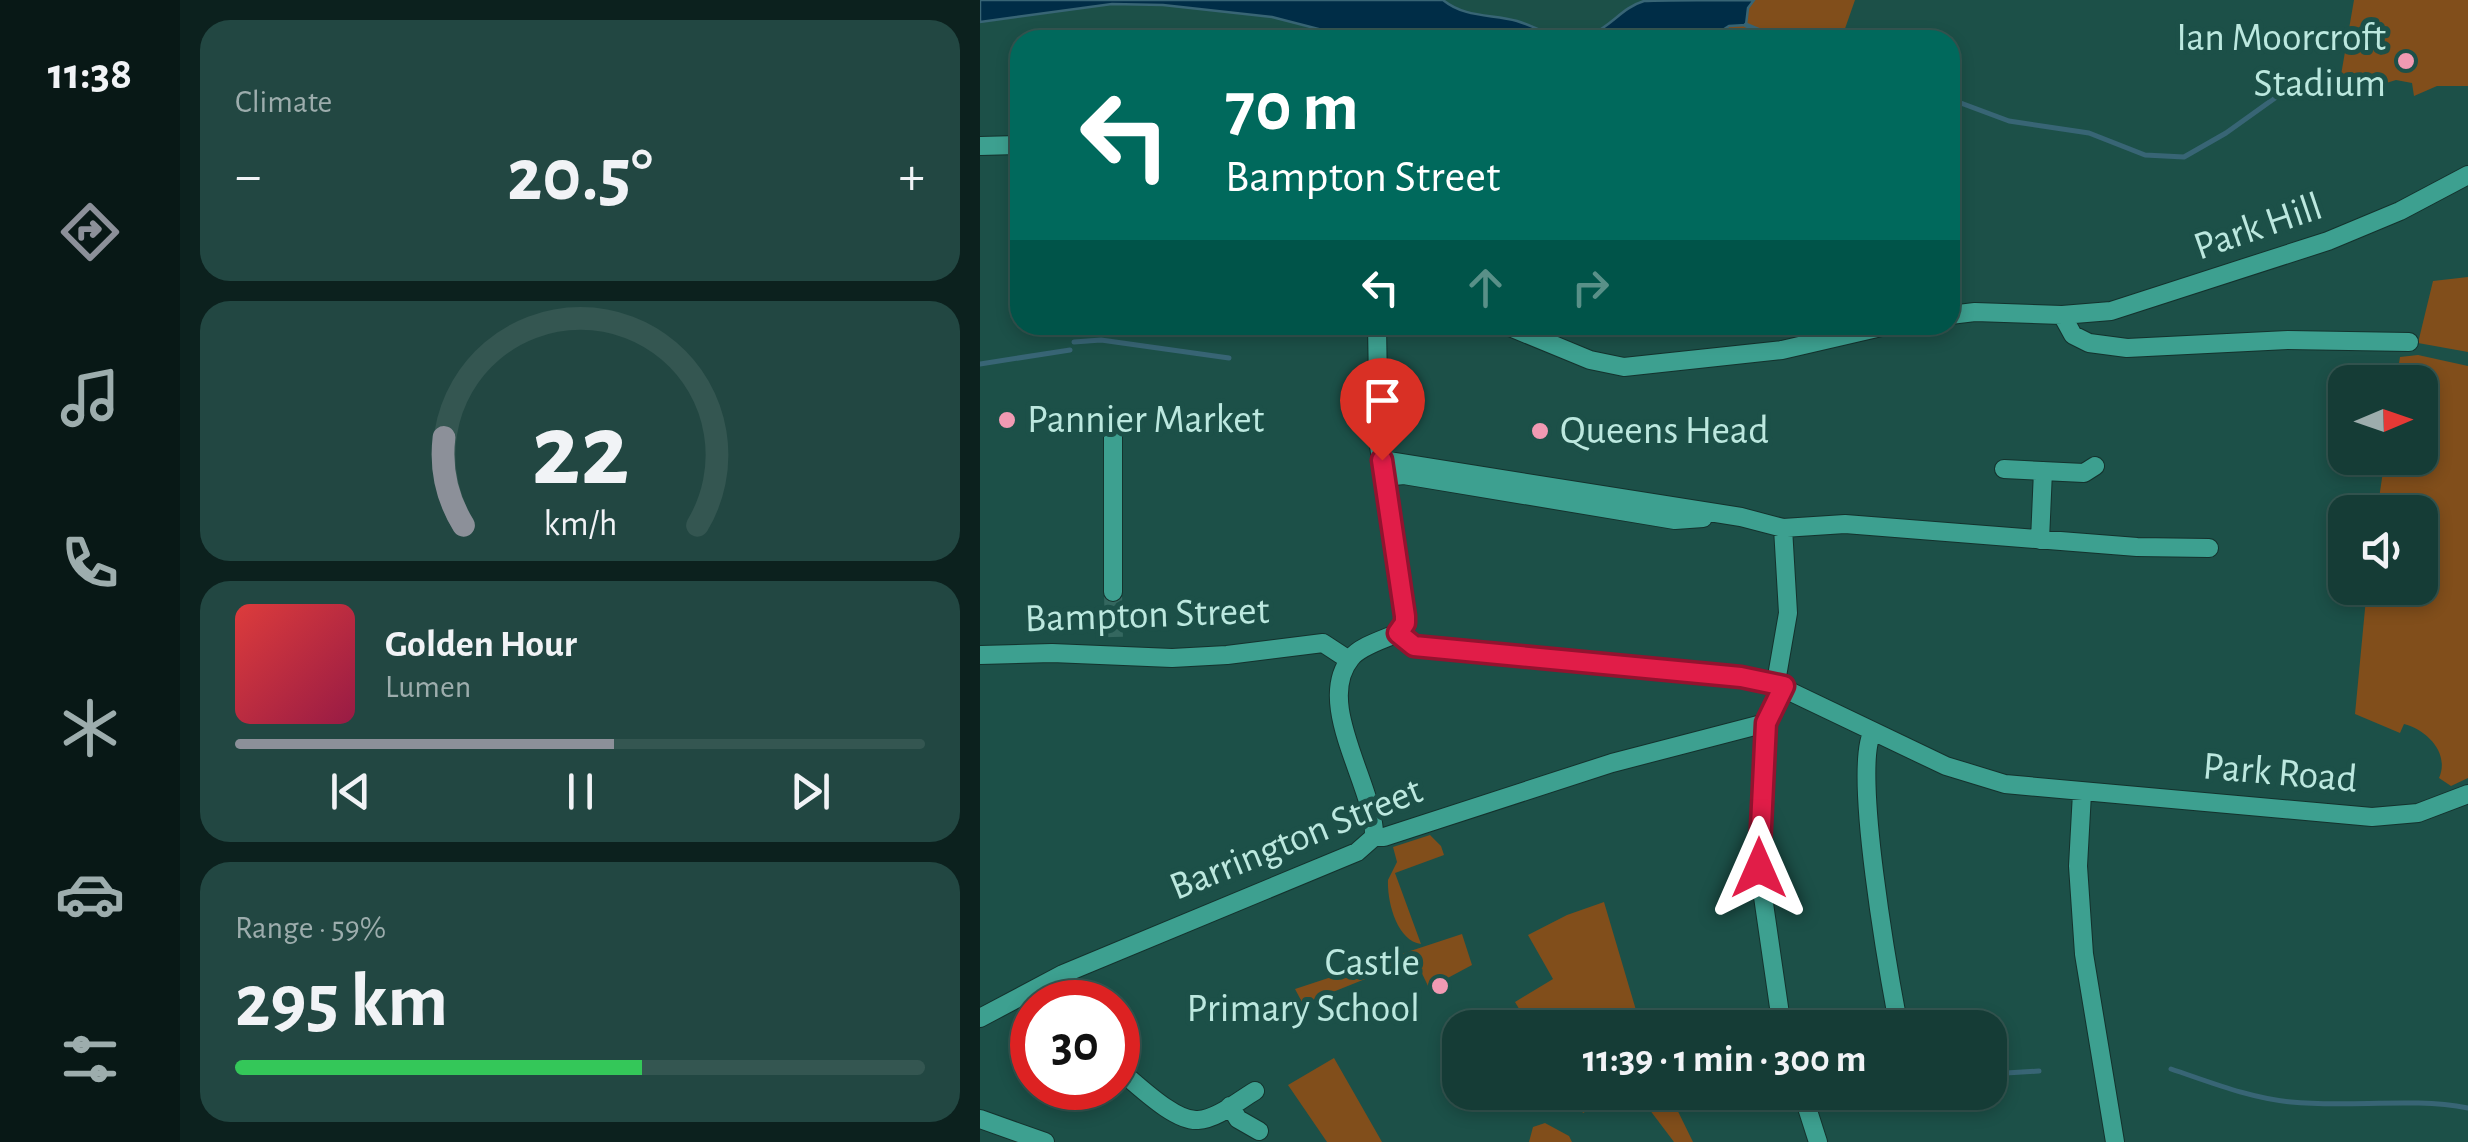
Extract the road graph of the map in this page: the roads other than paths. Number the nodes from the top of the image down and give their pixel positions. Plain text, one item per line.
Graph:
1 (1010, 145) edge
2 (980, 146) edge
3 (2468, 175) edge
4 (1960, 314) edge
5 (2062, 315) junction
6 (1376, 335) edge
7 (1528, 335) edge
8 (1847, 335) edge
9 (2409, 342) dead end
10 (1113, 421) dead end
11 (2094, 466) dead end
12 (1383, 468) junction
13 (2004, 470) dead end
14 (2043, 471) junction
15 (1783, 528) junction
16 (2040, 540) junction
17 (2209, 548) dead end
18 (1113, 592) tunnel mouth
19 (1398, 633) junction
20 (980, 655) edge
21 (1349, 660) junction
22 (1780, 684) junction
23 (1766, 723) junction
24 (1872, 732) junction
25 (2082, 792) junction
26 (2468, 794) edge
27 (1374, 837) junction
28 (1051, 980) edge
29 (1010, 1002) edge
30 (1779, 1010) edge
31 (1895, 1010) edge
32 (980, 1018) edge
33 (1140, 1085) edge
34 (1255, 1092) dead end
35 (1230, 1106) junction
36 (1808, 1110) edge
37 (980, 1118) edge
38 (1258, 1130) dead end
39 (1045, 1142) edge
40 (1818, 1142) edge
41 (2115, 1142) edge

1 - 2 street
3 - 5 street, Park Hill
4 - 5 street, Park Hill
5 - 9 street
6 - 12 street
7 - 8 street
10 - 18 street
11 - 14 street
12 - 15 street
12 - 19 street
13 - 14 street
14 - 16 street
15 - 16 street
15 - 22 street
16 - 17 street
19 - 21 street
19 - 22 street
20 - 21 street, Bampton Street
21 - 27 street
22 - 23 street
22 - 24 street, Park Road
23 - 27 street, Barrington Street
23 - 30 street
24 - 25 street, Park Road
24 - 31 street
25 - 26 street, Park Road
25 - 41 street
27 - 28 street, Barrington Street
29 - 32 street, Barrington Street
33 - 35 street
34 - 35 street
35 - 38 street
36 - 40 street
37 - 39 street

